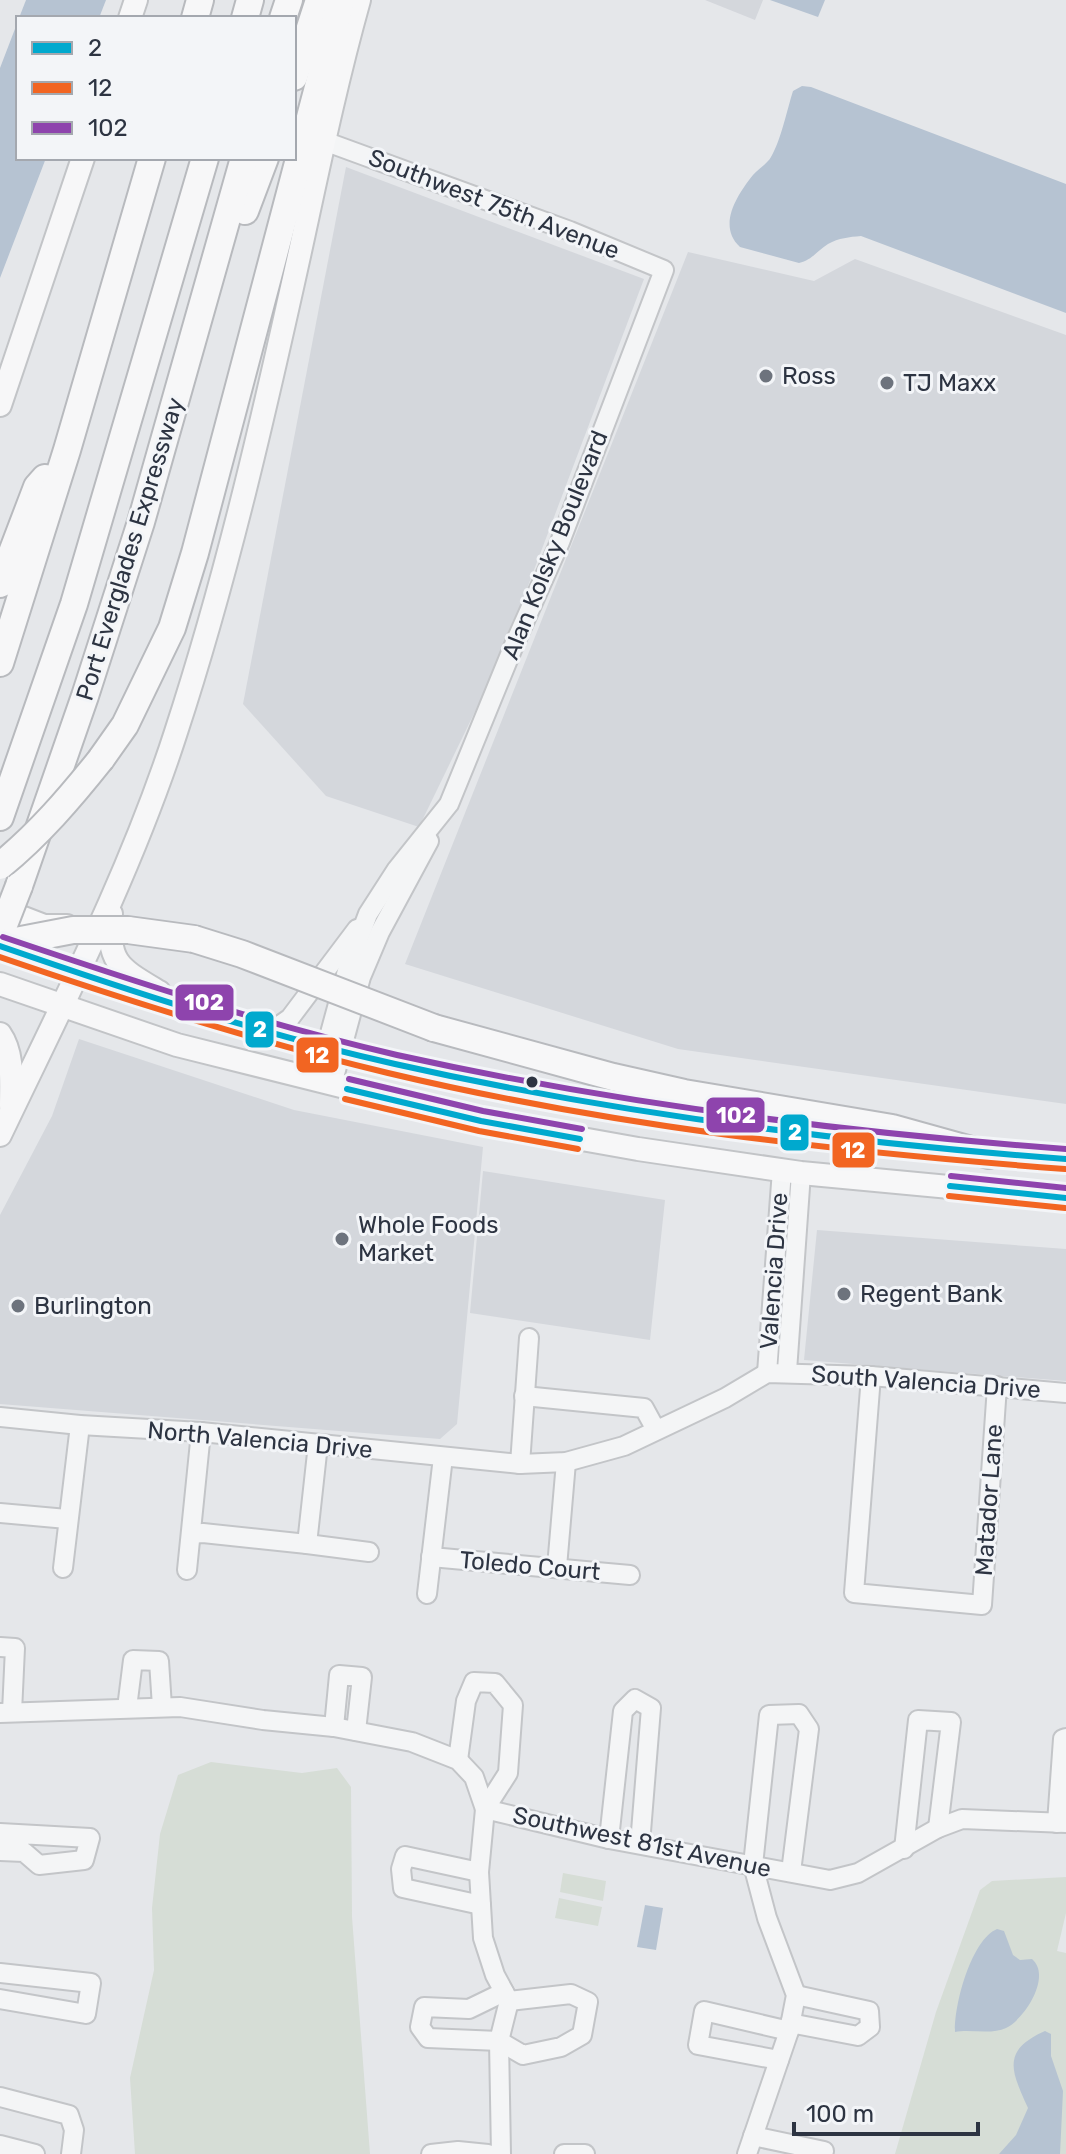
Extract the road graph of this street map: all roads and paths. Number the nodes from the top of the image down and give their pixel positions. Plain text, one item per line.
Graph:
1 (319, 0) edge
2 (341, 0) edge
3 (359, 0) edge
4 (296, 71) edge
5 (324, 141) junction
6 (82, 160) edge
7 (151, 160) edge
8 (204, 160) edge
9 (243, 160) edge
10 (264, 160) edge
11 (664, 270) joint
12 (182, 379) junction
13 (0, 405) edge
14 (67, 450) junction
15 (0, 584) edge
16 (0, 663) edge
17 (0, 817) edge
18 (441, 817) junction
19 (0, 866) edge
20 (113, 897) junction
21 (0, 909) edge
22 (368, 914) junction
23 (0, 935) edge
24 (0, 945) edge
25 (78, 975) junction
26 (0, 984) edge
27 (62, 1007) junction
28 (195, 1013) junction
29 (260, 1030) junction
30 (0, 1034) edge
31 (333, 1049) junction
32 (324, 1083) junction
33 (11, 1111) junction
34 (0, 1135) edge
35 (989, 1155) junction
36 (1066, 1159) edge
37 (792, 1172) junction
38 (1066, 1198) edge
39 (529, 1338) dead end
40 (787, 1371) junction
41 (767, 1373) junction
42 (871, 1376) junction
43 (997, 1386) junction
44 (1066, 1393) edge
45 (524, 1396) junction
46 (0, 1417) edge
47 (80, 1425) junction
48 (656, 1430) junction
49 (201, 1432) junction
50 (318, 1444) junction
51 (443, 1457) junction
52 (566, 1462) junction
53 (520, 1464) junction
54 (0, 1513) edge
55 (67, 1519) junction
56 (191, 1534) junction
57 (307, 1544) junction
58 (369, 1552) dead end
59 (431, 1557) junction
60 (557, 1567) junction
61 (63, 1568) dead end
62 (187, 1570) dead end
63 (630, 1575) dead end
64 (427, 1594) dead end
65 (0, 1647) edge
66 (162, 1707) junction
67 (127, 1708) junction
68 (6, 1712) edge
69 (334, 1727) junction
70 (356, 1731) junction
71 (1066, 1738) edge
72 (458, 1760) junction
73 (485, 1809) junction
74 (1061, 1823) edge
75 (938, 1828) junction
76 (0, 1833) edge
77 (609, 1839) junction
78 (640, 1844) junction
79 (904, 1849) junction
80 (0, 1851) edge
81 (753, 1865) junction
82 (479, 1872) junction
83 (791, 1872) junction
84 (481, 1905) junction
85 (0, 1973) edge
86 (796, 1995) junction
87 (506, 1996) junction
88 (0, 1999) edge
89 (790, 2027) junction
90 (499, 2041) junction
91 (779, 2060) junction
92 (0, 2097) edge
93 (753, 2136) junction
94 (0, 2145) edge
95 (35, 2154) edge
96 (71, 2154) edge
97 (431, 2154) edge
98 (488, 2154) edge
99 (501, 2154) edge
100 (564, 2154) edge
101 (585, 2154) edge
102 (747, 2154) edge
103 (823, 2154) edge

1 - 4 highway
2 - 19 highway, bridge
3 - 5 main road
5 - 11 street, Southwest 75th Avenue
5 - 20 main road
6 - 13 main road
7 - 14 highway
8 - 17 highway
9 - 12 highway, Port Everglades Expressway
10 - 12 highway
11 - 18 street, Alan Kolsky Boulevard
12 - 23 highway, Port Everglades Expressway, bridge
14 - 15 highway
14 - 16 highway
18 - 22 street, Alan Kolsky Boulevard
18 - 31 street, Alan Kolsky Boulevard
20 - 21 main road
20 - 25 main road
20 - 28 main road
22 - 29 street
22 - 31 street, Alan Kolsky Boulevard
24 - 25 main road
24 - 35 highway, bridge
25 - 27 main road
25 - 28 main road
26 - 27 main road
27 - 32 main road
27 - 33 main road
28 - 29 main road
29 - 31 main road
30 - 33 main road
31 - 32 street, Alan Kolsky Boulevard
31 - 35 main road
32 - 37 main road
33 - 34 main road
35 - 36 main road
37 - 38 main road
37 - 40 street, Valencia Drive
37 - 41 street, Valencia Drive
39 - 45 street
40 - 41 street, North Valencia Drive
40 - 42 street, South Valencia Drive
41 - 48 street, North Valencia Drive
42 - 43 street, South Valencia Drive
42 - 43 street, Matador Lane
43 - 44 street, South Valencia Drive
45 - 48 street
45 - 53 street
46 - 47 street, North Valencia Drive
47 - 49 street, North Valencia Drive
47 - 55 street
48 - 52 street, North Valencia Drive
49 - 50 street, North Valencia Drive
49 - 56 street
50 - 51 street, North Valencia Drive
50 - 57 street
51 - 53 street, North Valencia Drive
51 - 59 street, Toledo Court
52 - 53 street, North Valencia Drive
52 - 60 street
54 - 55 street
55 - 61 street
56 - 57 street
56 - 62 street
57 - 58 street
59 - 60 street, Toledo Court
59 - 64 street, Toledo Court
60 - 63 street, Toledo Court
65 - 68 street
66 - 67 street
66 - 67 street
66 - 69 street
67 - 68 street
69 - 70 street
69 - 70 street
70 - 72 street
71 - 74 street
72 - 73 street, Southwest 81st Avenue
72 - 73 street
73 - 77 street, Southwest 81st Avenue
73 - 82 street
74 - 75 street, Southwest 81st Avenue
75 - 79 street, Southwest 81st Avenue
75 - 79 street
76 - 80 street
77 - 78 street, Southwest 81st Avenue
77 - 78 street
78 - 81 street, Southwest 81st Avenue
79 - 83 street, Southwest 81st Avenue
81 - 83 street, Southwest 81st Avenue
81 - 83 street
81 - 86 street
82 - 84 street
82 - 84 street
84 - 87 street
85 - 88 street
86 - 89 street
86 - 89 street
87 - 90 street
87 - 90 street
87 - 90 street
89 - 91 street
89 - 91 street
90 - 99 street
91 - 93 street
92 - 96 street
93 - 102 street
93 - 103 street
94 - 95 street
97 - 98 street
100 - 101 street

